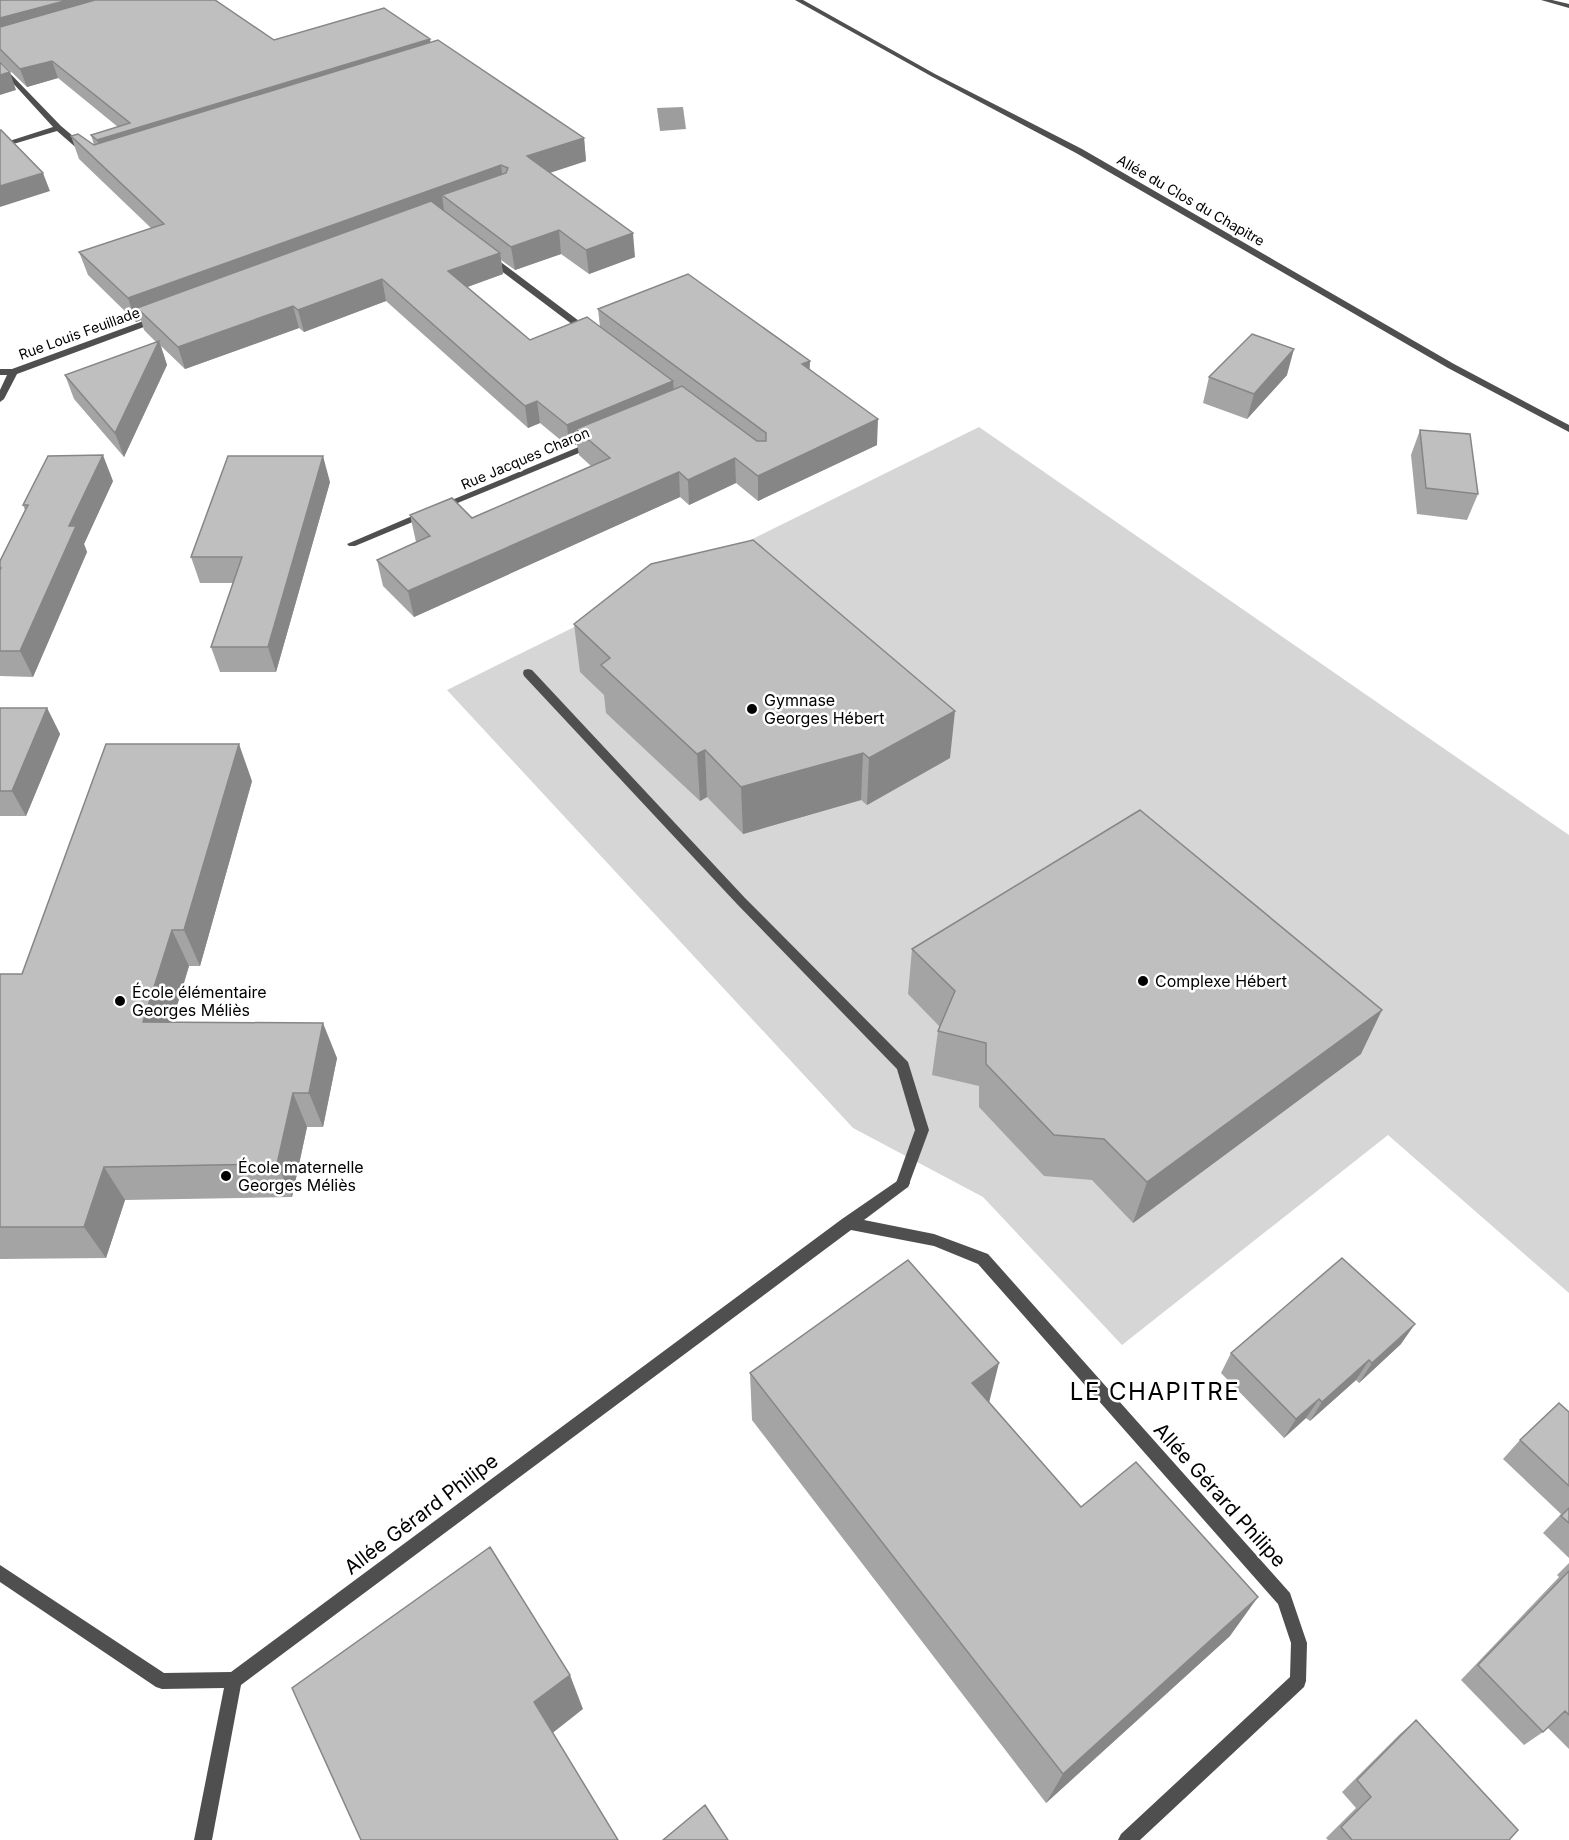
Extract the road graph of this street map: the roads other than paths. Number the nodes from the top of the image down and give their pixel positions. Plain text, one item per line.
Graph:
1 (798, 0) edge
2 (1544, 0) edge
3 (1569, 6) edge
4 (0, 64) edge
5 (58, 128) junction
6 (0, 146) edge
7 (92, 157) edge
8 (481, 252) edge
9 (168, 315) edge
10 (601, 341) edge
11 (0, 372) edge
12 (13, 372) junction
13 (0, 399) edge
14 (1569, 429) edge
15 (599, 441) edge
16 (352, 544) dead end
17 (528, 674) dead end
18 (847, 1222) junction
19 (0, 1573) edge
20 (234, 1680) junction
21 (203, 1840) edge
22 (1126, 1840) edge

1 - 14 street, Allée du Clos du Chapitre
2 - 3 street
4 - 5 street
5 - 6 street
5 - 7 street
8 - 10 street
9 - 12 street, Rue Louis Feuillade
11 - 12 street, Rue Louis Feuillade
12 - 13 street
15 - 16 street, Rue Jacques Charon
17 - 18 street, Allée Gérard Philipe
18 - 20 street, Allée Gérard Philipe
18 - 22 street, Allée Gérard Philipe
19 - 20 street
20 - 21 street

